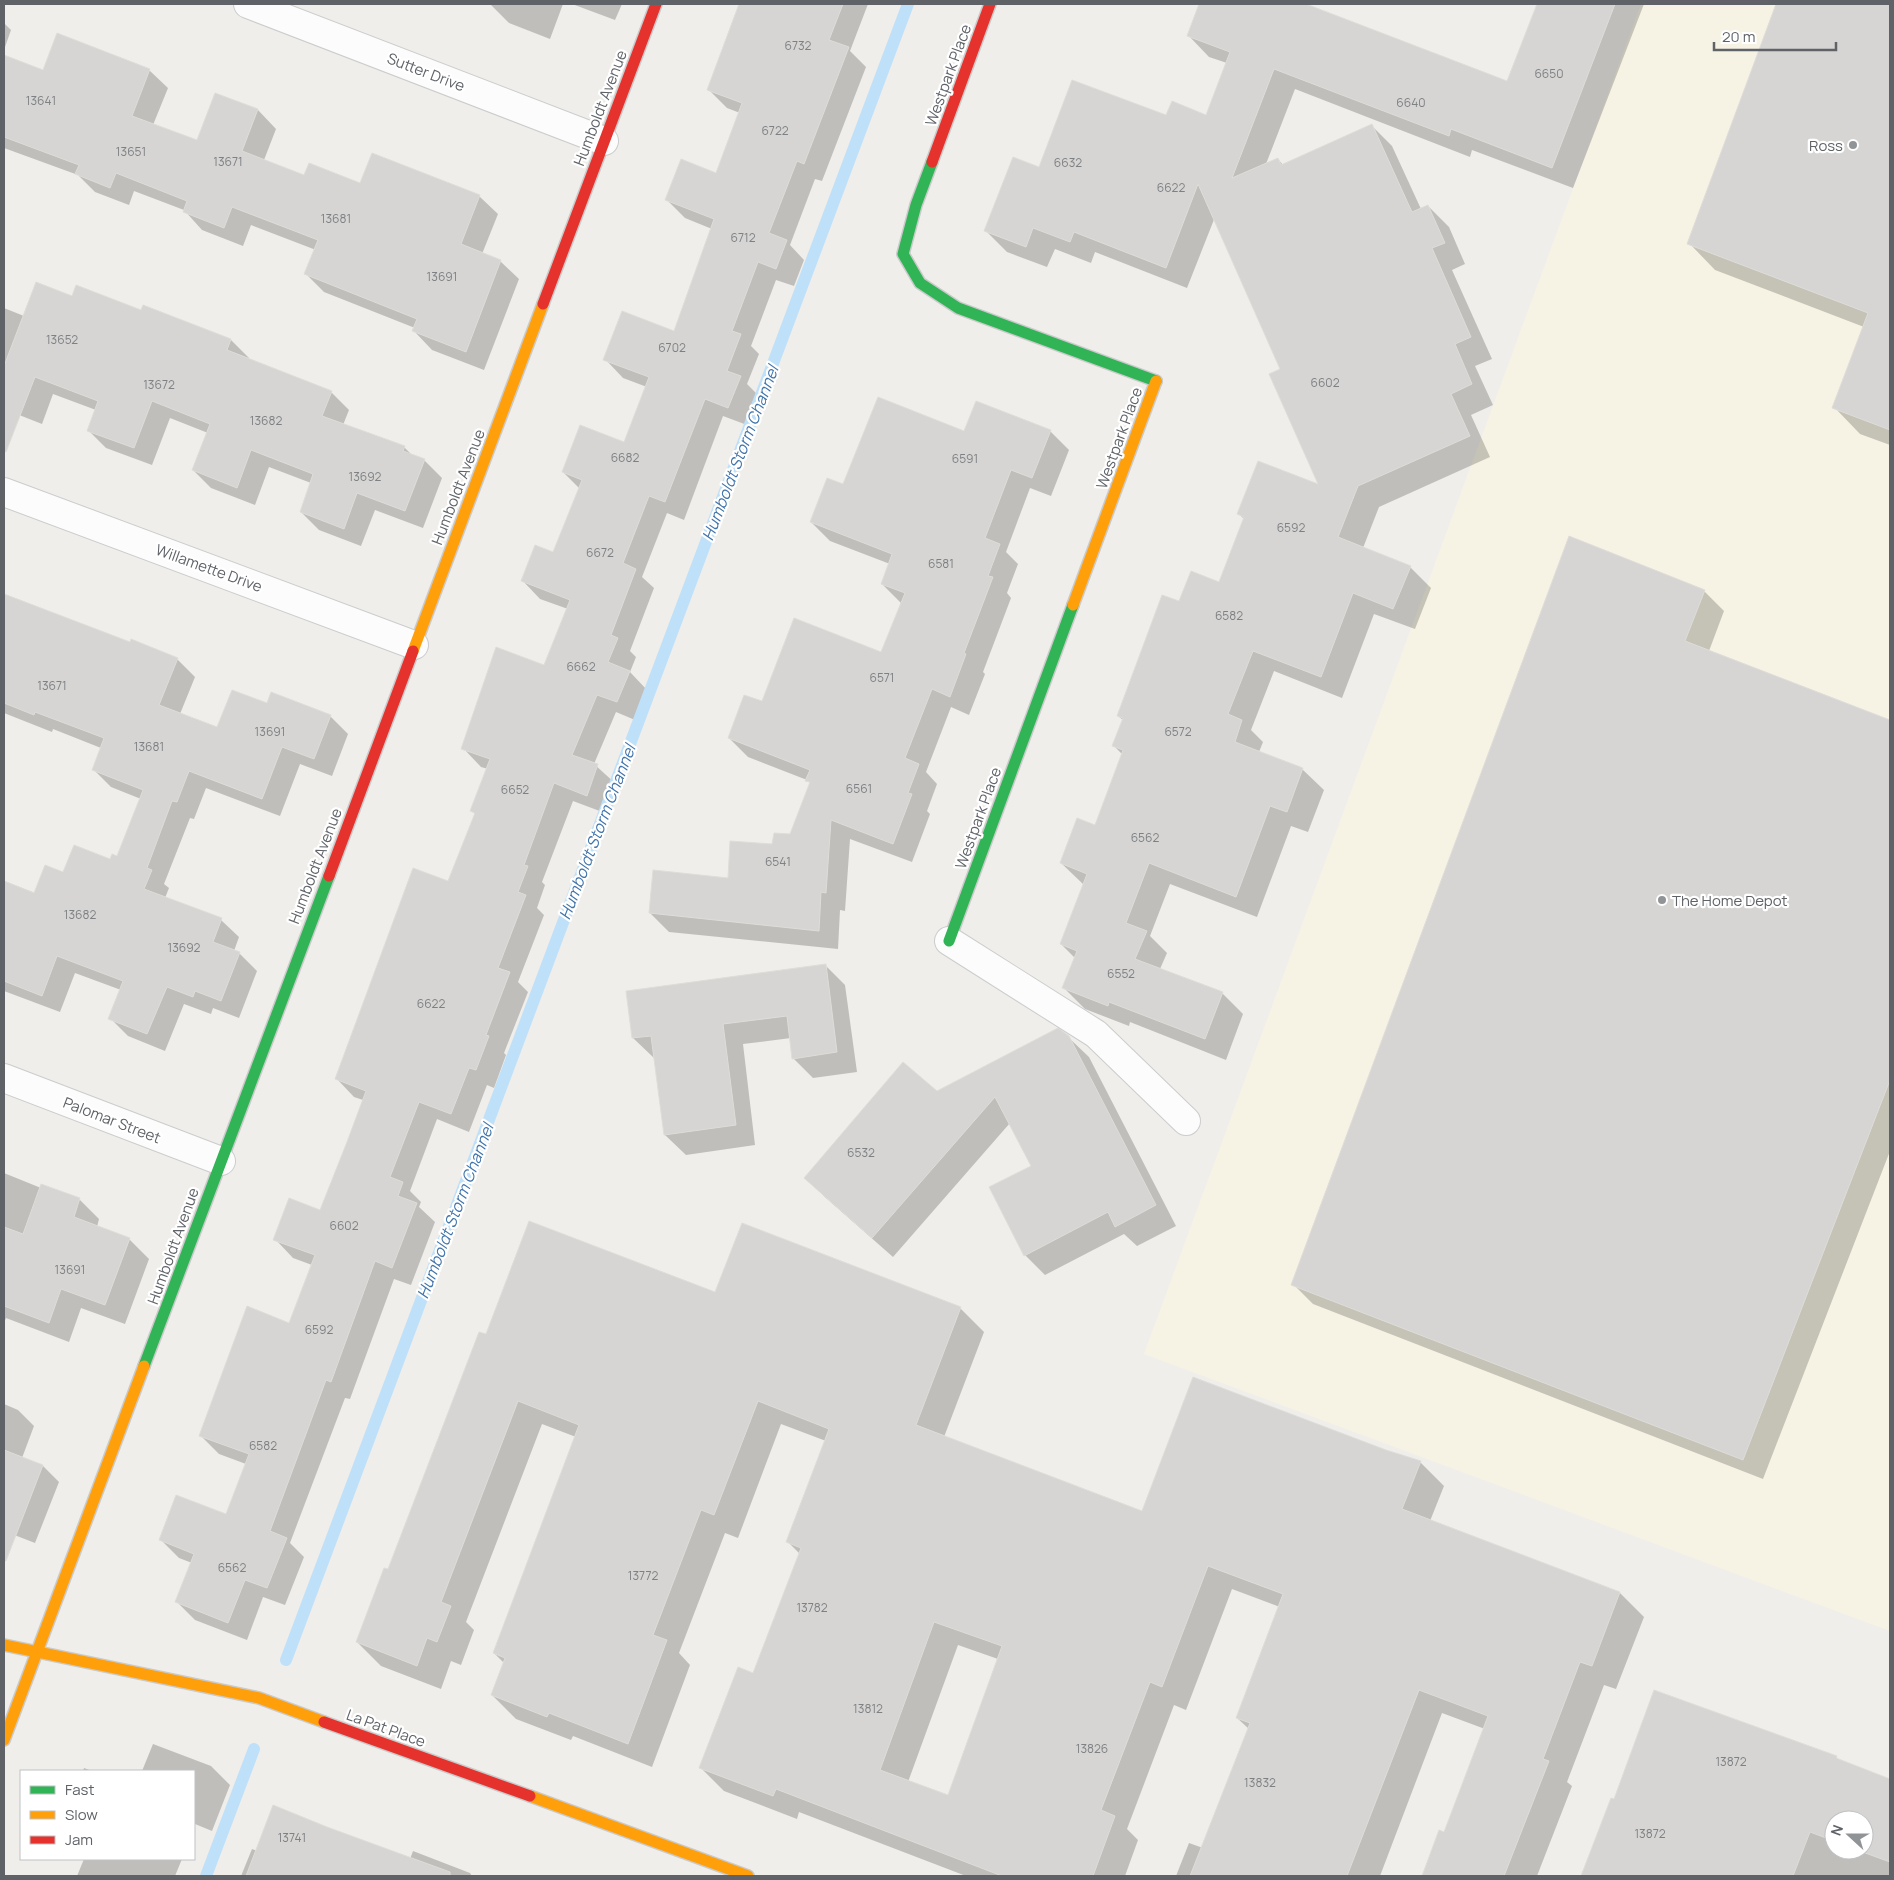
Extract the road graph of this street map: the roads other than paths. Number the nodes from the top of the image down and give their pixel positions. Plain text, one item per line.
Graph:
1 (248, 4) edge
2 (656, 4) edge
3 (990, 4) edge
4 (604, 141) junction
5 (4, 492) edge
6 (414, 645) junction
7 (949, 941) joint
8 (4, 1078) edge
9 (1186, 1121) dead end
10 (221, 1161) junction
11 (4, 1645) edge
12 (37, 1653) junction
13 (4, 1740) edge
14 (748, 1876) edge

1 - 4 street, Sutter Drive
2 - 4 street, Humboldt Avenue
3 - 7 street, Westpark Place
4 - 6 street, Humboldt Avenue
5 - 6 street, Willamette Drive
6 - 10 street, Humboldt Avenue
7 - 9 street
8 - 10 street, Palomar Street
10 - 12 street, Humboldt Avenue
11 - 12 street, La Pat Place
12 - 13 street, Humboldt Avenue
12 - 14 street, La Pat Place

